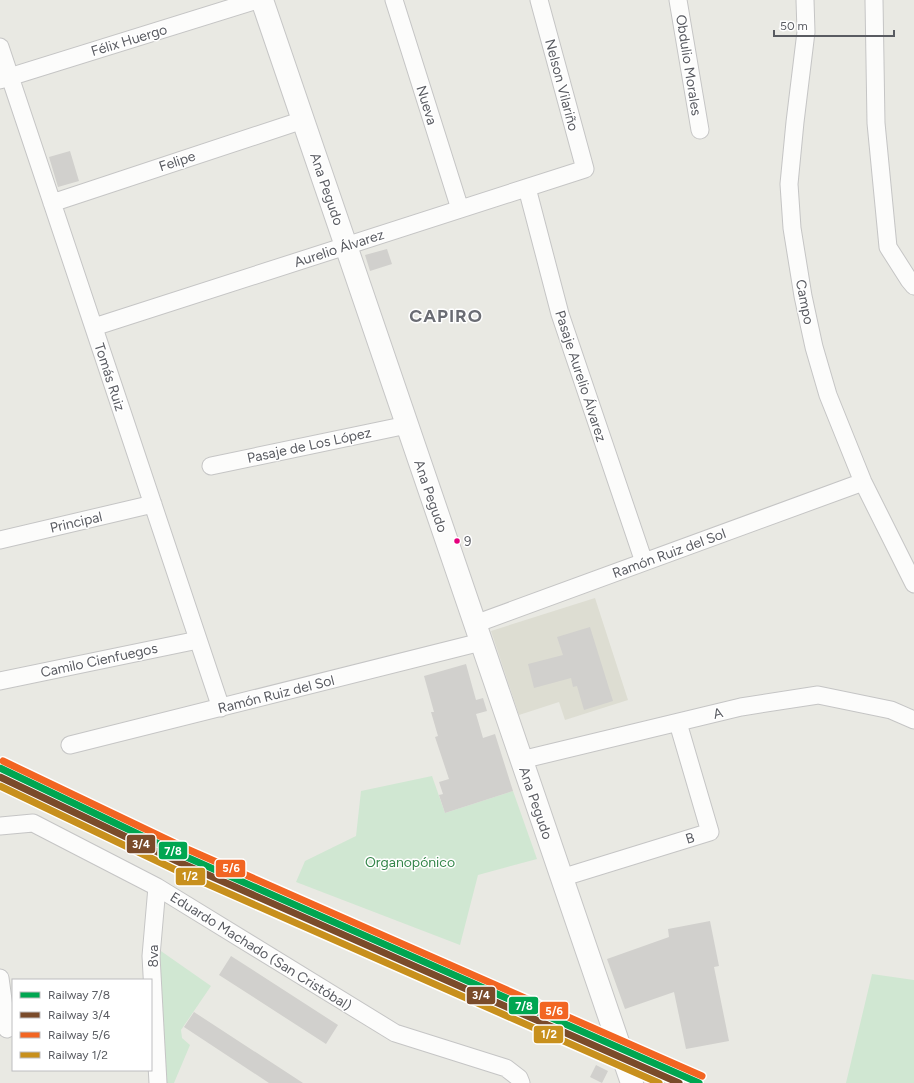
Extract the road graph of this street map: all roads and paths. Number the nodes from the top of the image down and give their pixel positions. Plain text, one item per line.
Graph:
1 (257, 0) edge
2 (262, 0) edge
3 (394, 0) edge
4 (539, 0) edge
5 (678, 0) edge
6 (805, 0) edge
7 (874, 0) edge
8 (0, 47) edge
9 (5, 79) edge
10 (303, 120) junction
11 (700, 130) dead end
12 (585, 169) joint
13 (527, 188) junction
14 (52, 202) junction
15 (460, 209) junction
16 (346, 246) junction
17 (914, 286) edge
18 (94, 327) junction
19 (407, 424) junction
20 (211, 466) dead end
21 (863, 482) junction
22 (153, 504) junction
23 (0, 540) edge
24 (644, 562) junction
25 (914, 584) edge
26 (478, 633) junction
27 (198, 640) junction
28 (1, 677) edge
29 (221, 708) junction
30 (914, 720) edge
31 (678, 723) junction
32 (70, 745) dead end
33 (521, 760) junction
34 (0, 826) edge
35 (561, 878) junction
36 (157, 887) junction
37 (179, 900) junction
38 (154, 925) junction
39 (0, 978) edge
40 (152, 979) edge
41 (152, 986) edge
42 (153, 1015) edge
43 (7, 1029) edge
44 (630, 1082) edge
45 (158, 1083) edge
46 (521, 1083) edge

1 - 9 street, Félix Huergo
2 - 10 street, Ana Pegudo
3 - 15 street, Nueva
4 - 12 street, Nelson Vilariño
5 - 11 street, Obdulio Morales
6 - 21 street, Campo
7 - 17 street
8 - 9 street, Tomás Ruiz
9 - 14 street, Tomás Ruiz
10 - 14 street, Felipe
10 - 16 street, Ana Pegudo
12 - 13 street, Aurelio Álvarez
13 - 15 street, Aurelio Álvarez
13 - 24 street, Pasaje Aurelio Álvarez
14 - 18 street, Tomás Ruiz
15 - 16 street, Aurelio Álvarez
16 - 18 street, Aurelio Álvarez
16 - 19 street, Ana Pegudo
18 - 22 street, Tomás Ruiz
19 - 20 street, Pasaje de Los López
19 - 26 street, Ana Pegudo
21 - 24 street, Ramón Ruiz del Sol
21 - 25 street, Campo
22 - 23 street, Principal
22 - 27 street, Tomás Ruiz
24 - 26 street, Ramón Ruiz del Sol
26 - 29 street, Ramón Ruiz del Sol
26 - 33 street, Ana Pegudo
27 - 28 street, Camilo Cienfuegos
27 - 29 street, Tomás Ruiz
29 - 32 street, Ramón Ruiz del Sol
30 - 31 street, A
31 - 33 street, A
31 - 35 street, B
33 - 35 street, Ana Pegudo
34 - 36 street, Eduardo Machado (San Cristóbal)
35 - 44 street, Ana Pegudo
36 - 37 street, Eduardo Machado (San Cristóbal)
36 - 38 street, 8va
37 - 38 street, 8va
37 - 46 street, Eduardo Machado (San Cristóbal)
38 - 40 street, 8va
39 - 43 street
41 - 42 street, 8va
42 - 45 street, 8va

